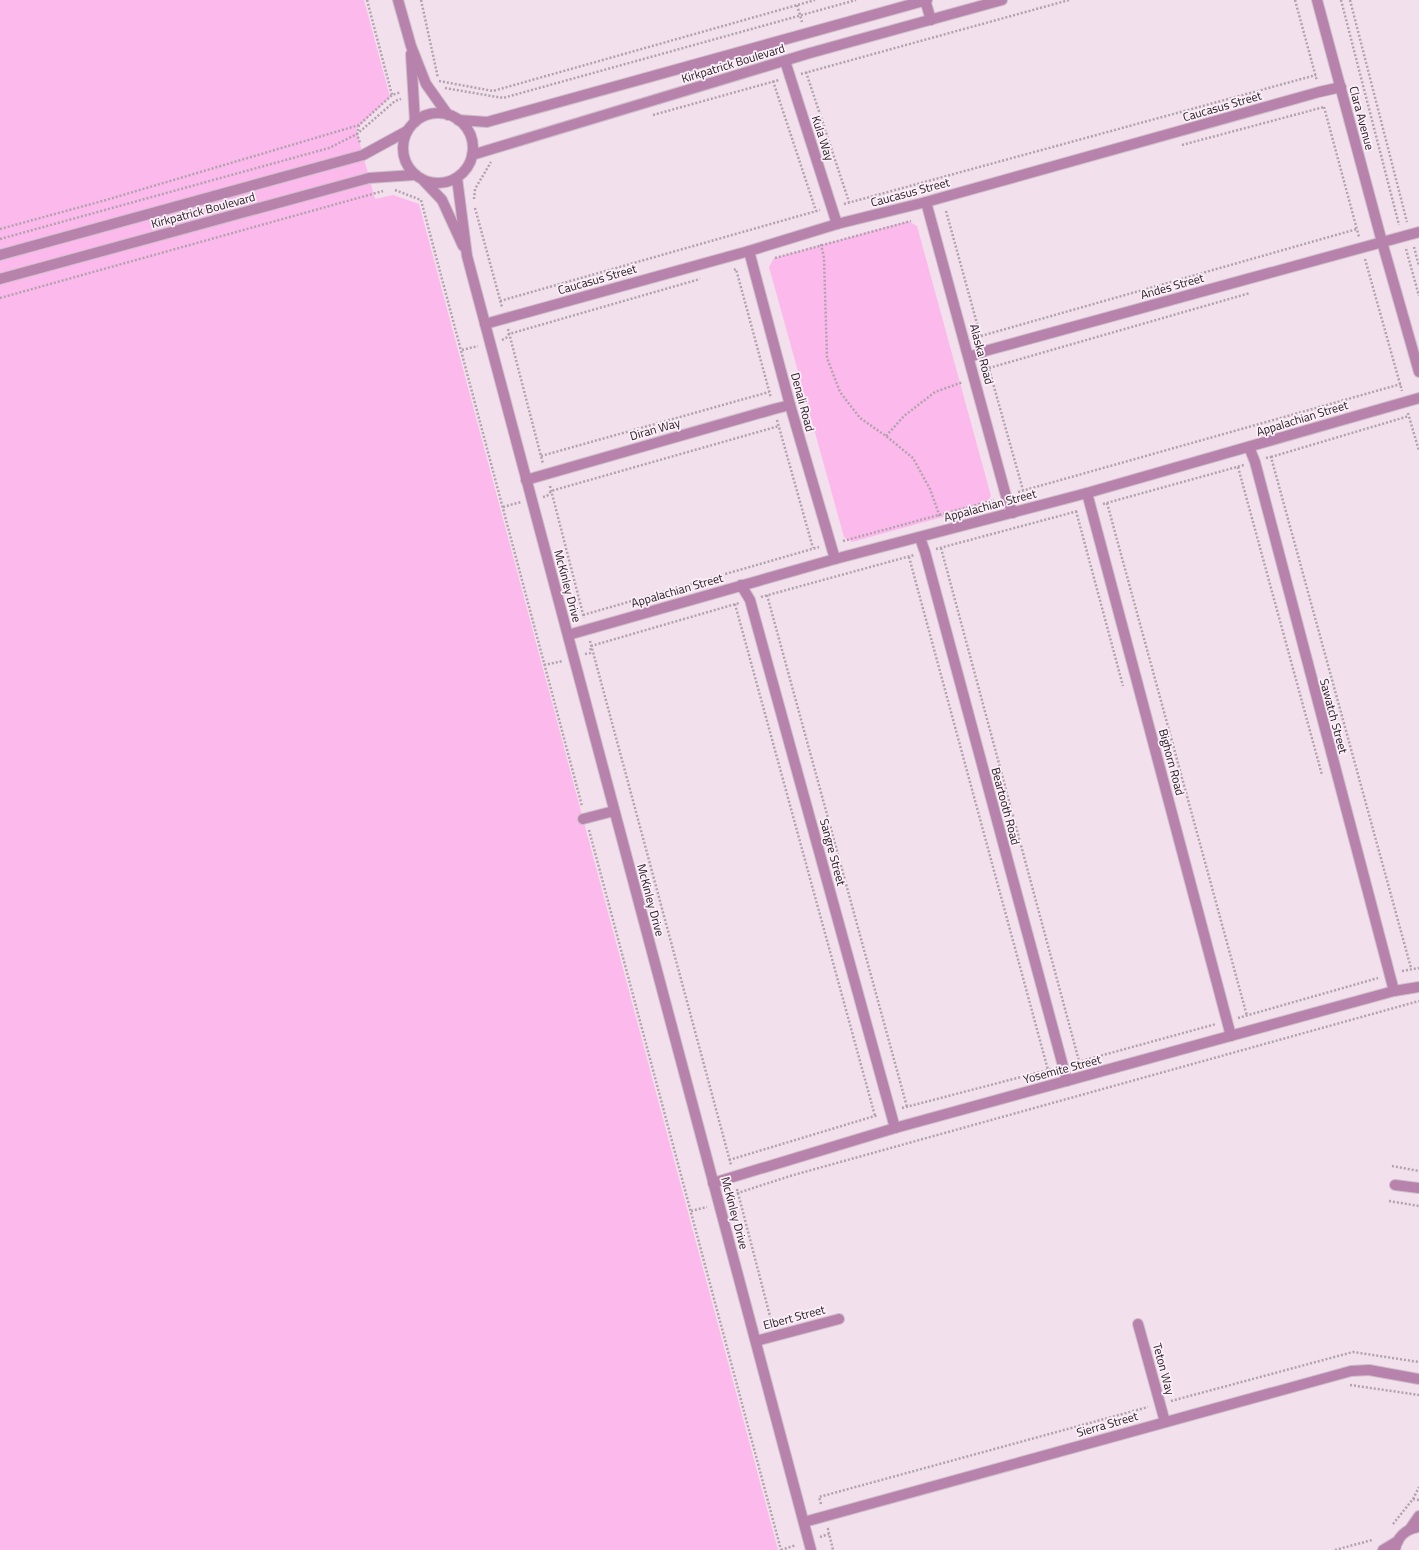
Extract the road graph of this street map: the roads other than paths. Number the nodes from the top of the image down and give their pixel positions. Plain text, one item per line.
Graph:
1 (398, 0) edge
2 (926, 0) edge
3 (1002, 0) edge
4 (1317, 0) edge
5 (931, 20) junction
6 (411, 46) junction
7 (785, 60) junction
8 (1341, 87) junction
9 (448, 115) junction
10 (458, 120) junction
11 (415, 122) junction
12 (407, 131) junction
13 (472, 154) junction
14 (414, 175) junction
15 (458, 178) junction
16 (424, 181) junction
17 (926, 202) junction
18 (837, 224) junction
19 (1410, 234) edge
20 (1382, 242) junction
21 (749, 251) junction
22 (0, 255) edge
23 (467, 256) junction
24 (0, 279) edge
25 (485, 324) junction
26 (970, 357) junction
27 (1419, 372) edge
28 (1419, 398) edge
29 (790, 405) junction
30 (1249, 447) junction
31 (526, 480) junction
32 (1087, 493) junction
33 (1013, 512) junction
34 (920, 538) junction
35 (835, 560) junction
36 (741, 585) junction
37 (568, 635) junction
38 (614, 811) junction
39 (584, 819) road end
40 (1419, 987) edge
41 (1394, 991) junction
42 (1231, 1036) junction
43 (1067, 1081) junction
44 (894, 1128) junction
45 (714, 1183) junction
46 (1394, 1184) dead end
47 (1419, 1188) edge
48 (839, 1318) dead end
49 (1138, 1324) dead end
50 (756, 1341) junction
51 (1419, 1379) edge
52 (1165, 1422) junction
53 (1419, 1516) edge
54 (804, 1522) junction
55 (1414, 1528) edge
56 (1396, 1545) edge
57 (1378, 1547) edge
58 (811, 1550) edge

1 - 6 street
2 - 5 street
2 - 10 street, Kirkpatrick Boulevard
3 - 5 street, Kirkpatrick Boulevard
4 - 8 street, Clara Avenue
5 - 7 street, Kirkpatrick Boulevard
6 - 9 street
6 - 11 street
7 - 13 street, Kirkpatrick Boulevard
7 - 18 street, Kula Way
8 - 17 street, Caucasus Street
8 - 20 street, Clara Avenue
9 - 10 street
9 - 11 street
10 - 13 street
11 - 12 street
12 - 14 street
12 - 22 street, Kirkpatrick Boulevard
13 - 15 street
14 - 16 street
14 - 24 street, Kirkpatrick Boulevard
15 - 16 street
15 - 23 street, McKinley Drive
16 - 23 street, McKinley Drive
17 - 18 street, Caucasus Street
17 - 26 street, Alaska Road
18 - 21 street, Caucasus Street
19 - 20 street
20 - 26 street, Andes Street
20 - 27 street, Clara Avenue
21 - 25 street, Caucasus Street
21 - 29 street, Denali Road
23 - 25 street, McKinley Drive
25 - 31 street, McKinley Drive
26 - 33 street, Alaska Road
28 - 30 street, Appalachian Street
29 - 31 street, Diran Way
29 - 35 street, Denali Road
30 - 32 street, Appalachian Street
30 - 41 street, Sawatch Street
31 - 37 street, McKinley Drive
32 - 33 street, Appalachian Street
32 - 42 street, Bighorn Road
33 - 34 street, Appalachian Street
34 - 35 street, Appalachian Street
34 - 43 street, Beartooth Road
35 - 36 street, Appalachian Street
36 - 37 street, Appalachian Street
36 - 44 street, Sangre Street
37 - 38 street, McKinley Drive
38 - 39 street
38 - 45 street, McKinley Drive
40 - 41 street, Yosemite Street
41 - 42 street, Yosemite Street
42 - 43 street, Yosemite Street
43 - 44 street, Yosemite Street
44 - 45 street, Yosemite Street
45 - 50 street, McKinley Drive
46 - 47 street
48 - 50 street, Elbert Street
49 - 52 street, Teton Way
50 - 54 street, McKinley Drive
51 - 52 street, Sierra Street
52 - 54 street, Sierra Street
53 - 55 street
54 - 58 street, McKinley Drive
55 - 56 street
56 - 57 street

